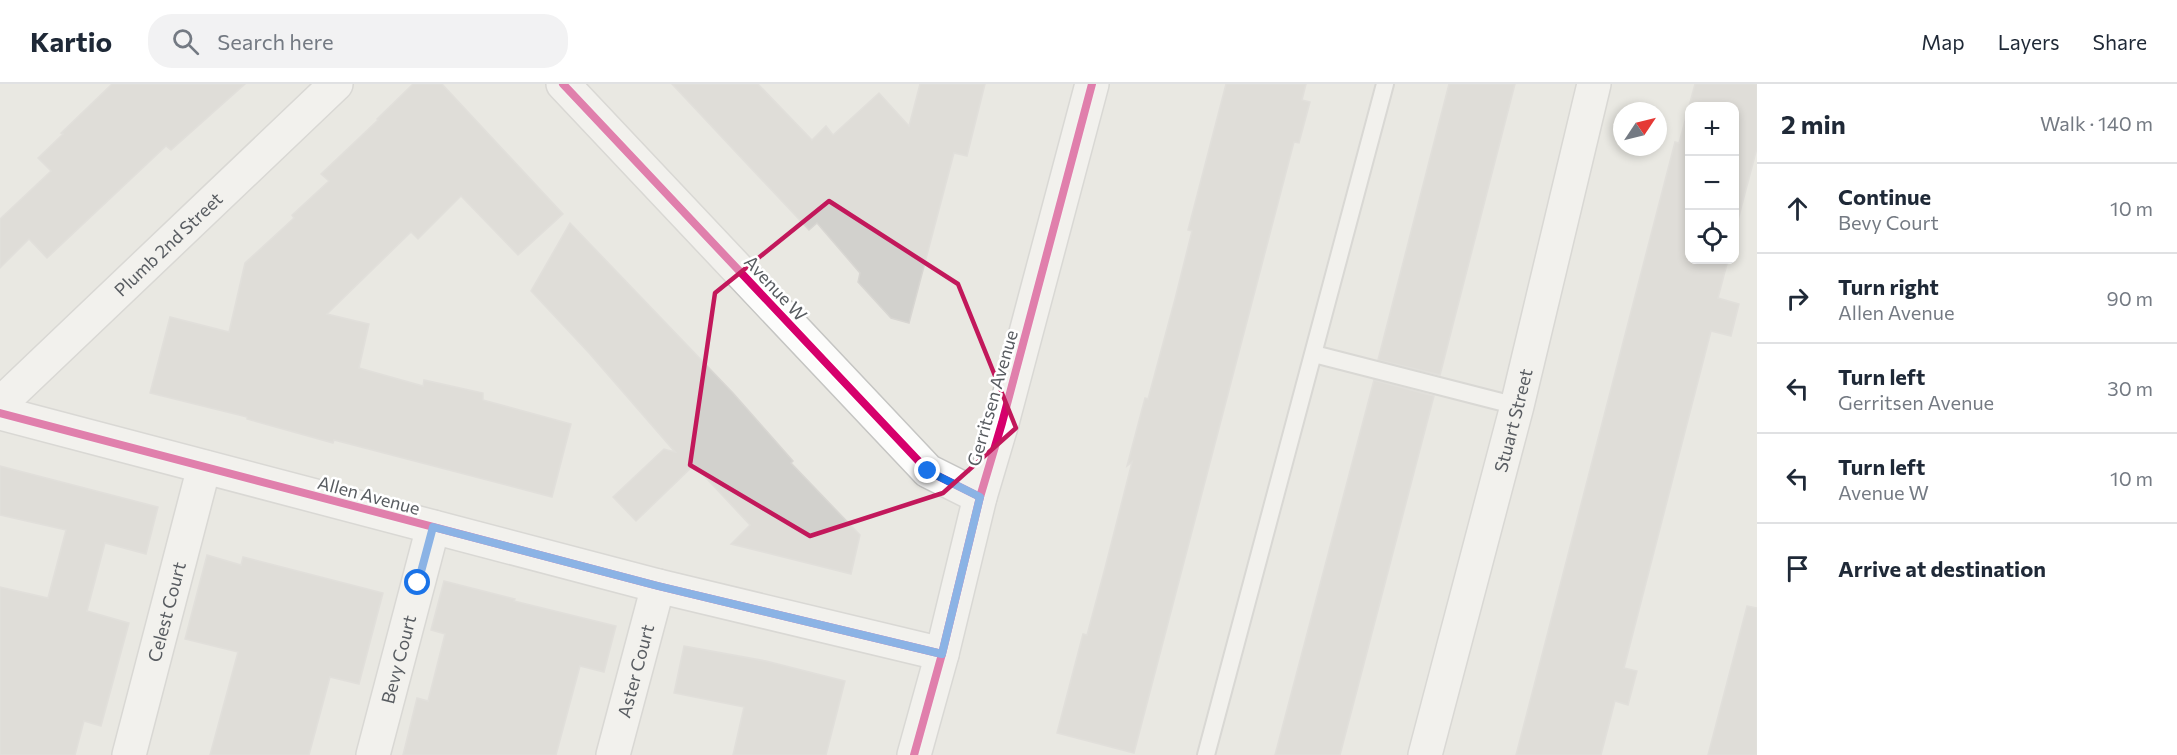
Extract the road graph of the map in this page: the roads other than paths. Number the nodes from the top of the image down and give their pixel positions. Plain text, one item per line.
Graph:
1 (336, 84) edge
2 (563, 84) edge
3 (1092, 84) edge
4 (1385, 84) edge
5 (1594, 84) edge
6 (1314, 354) junction
7 (0, 404) edge
8 (1517, 406) junction
9 (0, 413) edge
10 (204, 467) junction
11 (980, 497) junction
12 (433, 527) junction
13 (658, 586) junction
14 (942, 654) junction
15 (129, 755) edge
16 (373, 755) edge
17 (613, 755) edge
18 (914, 755) edge
19 (1206, 755) edge
20 (1425, 755) edge

1 - 7 street, Plumb 2nd Street
2 - 11 street, Avenue W
3 - 11 street, Gerritsen Avenue
4 - 6 lane
5 - 8 street, Stuart Street
6 - 8 lane
6 - 19 lane
8 - 20 street, Stuart Street
9 - 10 street, Allen Avenue
10 - 12 street, Allen Avenue
10 - 15 street, Celest Court
11 - 14 street, Gerritsen Avenue
12 - 13 street, Allen Avenue
12 - 16 street, Bevy Court
13 - 14 street, Allen Avenue
13 - 17 street, Aster Court
14 - 18 street, Gerritsen Avenue

